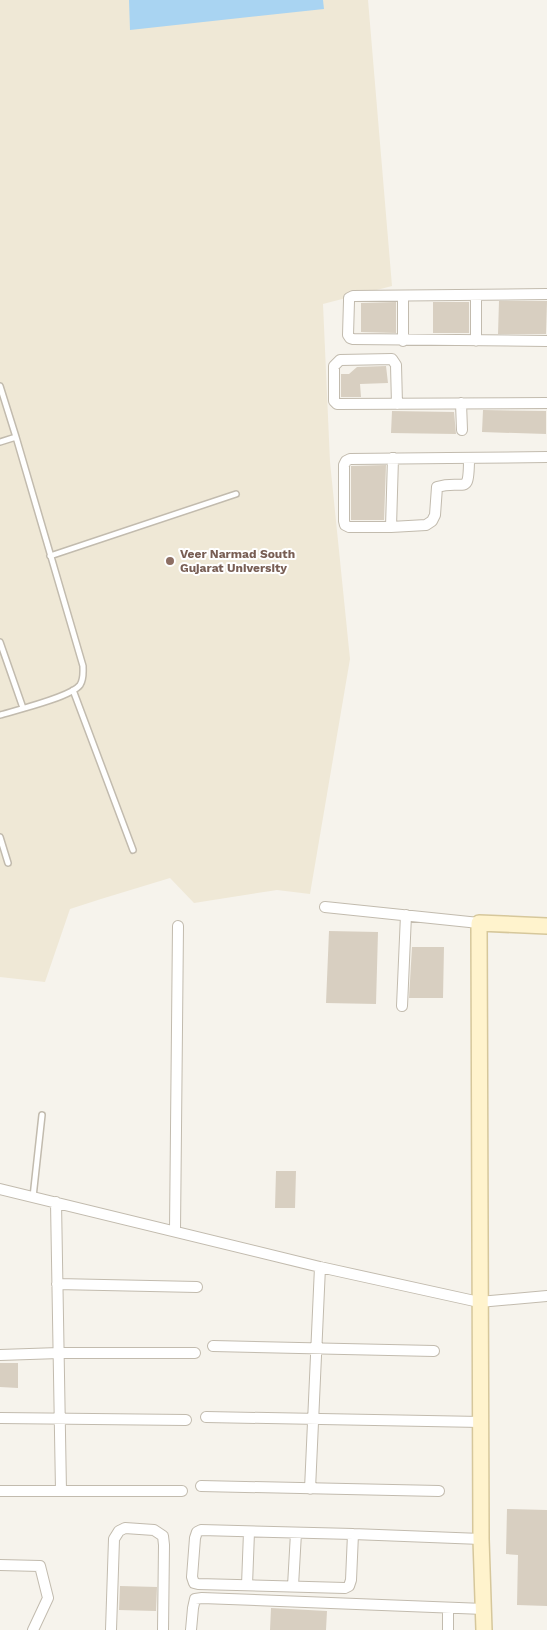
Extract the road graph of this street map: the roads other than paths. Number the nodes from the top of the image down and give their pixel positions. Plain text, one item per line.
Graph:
1 (547, 294) edge
2 (476, 295) junction
3 (403, 296) junction
4 (403, 341) junction
5 (476, 341) junction
6 (547, 341) edge
7 (0, 386) edge
8 (461, 403) junction
9 (547, 403) edge
10 (397, 404) junction
11 (462, 430) dead end
12 (16, 437) junction
13 (0, 442) edge
14 (547, 457) edge
15 (393, 458) junction
16 (469, 458) junction
17 (236, 494) dead end
18 (391, 527) junction
19 (50, 556) junction
20 (0, 642) edge
21 (73, 690) junction
22 (23, 708) junction
23 (0, 715) edge
24 (0, 837) edge
25 (133, 850) dead end
26 (8, 863) dead end
27 (325, 907) dead end
28 (406, 915) junction
29 (479, 923) junction
30 (178, 926) dead end
31 (547, 926) edge
32 (402, 1006) dead end
33 (42, 1115) dead end
34 (0, 1189) edge
35 (33, 1197) junction
36 (56, 1202) junction
37 (175, 1230) junction
38 (320, 1267) junction
39 (57, 1284) junction
40 (197, 1287) dead end
41 (547, 1296) edge
42 (479, 1302) junction
43 (213, 1346) dead end
44 (316, 1348) junction
45 (434, 1351) dead end
46 (59, 1353) junction
47 (194, 1353) dead end
48 (0, 1355) edge
49 (206, 1417) dead end
50 (0, 1418) edge
51 (60, 1418) junction
52 (313, 1419) junction
53 (186, 1420) dead end
54 (480, 1422) junction
55 (200, 1486) dead end
56 (310, 1488) junction
57 (0, 1491) edge
58 (61, 1491) junction
59 (182, 1491) dead end
60 (439, 1491) dead end
61 (249, 1532) junction
62 (296, 1533) junction
63 (353, 1534) junction
64 (481, 1539) junction
65 (0, 1565) edge
66 (247, 1585) junction
67 (293, 1586) junction
68 (448, 1608) junction
69 (484, 1609) junction
70 (33, 1630) edge
71 (111, 1630) edge
72 (163, 1630) edge
73 (191, 1630) edge
74 (448, 1630) edge
75 (484, 1630) edge

1 - 2 street
2 - 3 street
2 - 5 street
3 - 4 street
3 - 4 street
4 - 5 street
5 - 6 street
7 - 12 lane
8 - 9 street
8 - 10 street
8 - 11 street
10 - 10 street
12 - 13 lane
12 - 19 lane
14 - 16 street
15 - 16 street
15 - 18 street
15 - 18 street
16 - 18 street
17 - 19 lane
19 - 21 lane
20 - 22 lane
21 - 22 lane
21 - 25 lane
22 - 23 lane
24 - 26 lane
27 - 28 street
28 - 29 street
28 - 32 street
29 - 31 street
29 - 42 street
30 - 37 street
33 - 35 lane
34 - 35 street
35 - 36 street
36 - 37 street
36 - 39 street
37 - 38 street
38 - 42 street
38 - 44 street
39 - 40 street
39 - 46 street
41 - 42 street
42 - 54 street
43 - 44 street
44 - 45 street
44 - 52 street
46 - 47 street
46 - 48 street
46 - 51 street
49 - 52 street
50 - 51 street
51 - 53 street
51 - 58 street
52 - 54 street
52 - 56 street
54 - 64 street
55 - 56 street
56 - 60 street
57 - 58 street
58 - 59 street
61 - 62 street
61 - 66 street
61 - 66 street
62 - 63 street
62 - 67 street
63 - 64 street
63 - 67 street
64 - 69 street
65 - 70 street
66 - 67 street
68 - 69 street
68 - 73 street
68 - 74 street
69 - 75 street
71 - 72 street

